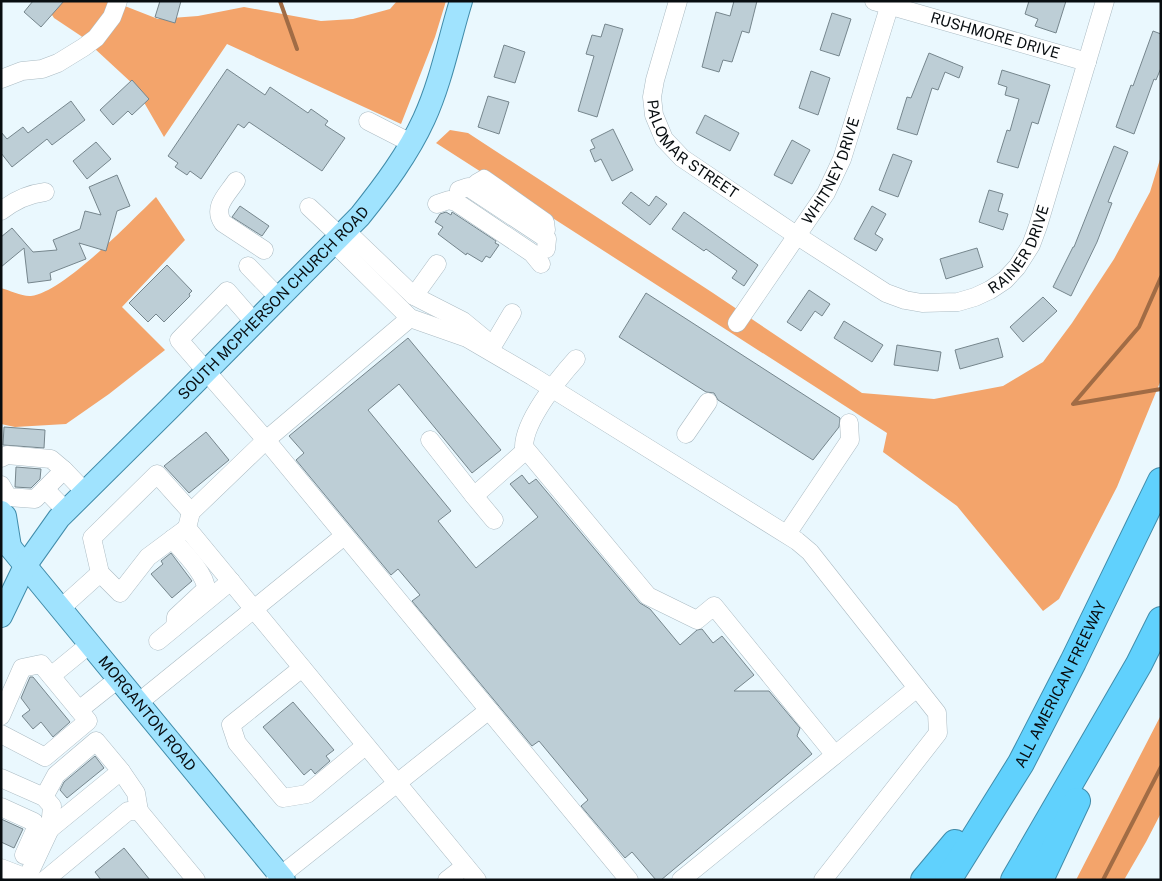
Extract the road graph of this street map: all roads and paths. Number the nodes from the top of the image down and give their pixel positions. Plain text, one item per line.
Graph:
1 (118, 1) edge
2 (461, 1) edge
3 (678, 1) edge
4 (1105, 1) edge
5 (884, 3) edge
6 (1087, 62) junction
7 (1, 79) edge
8 (368, 121) dead end
9 (411, 143) junction
10 (236, 181) dead end
11 (45, 192) dead end
12 (457, 192) joint
13 (308, 207) dead end
14 (1, 211) edge
15 (796, 235) junction
16 (340, 237) junction
17 (264, 250) dead end
18 (437, 264) dead end
19 (248, 266) dead end
20 (414, 296) junction
21 (280, 298) junction
22 (512, 313) dead end
23 (410, 318) junction
24 (255, 323) junction
25 (737, 323) dead end
26 (493, 345) junction
27 (576, 359) dead end
28 (207, 371) junction
29 (532, 376) junction
30 (551, 388) junction
31 (708, 402) dead end
32 (849, 423) dead end
33 (686, 434) dead end
34 (266, 440) junction
35 (430, 440) dead end
36 (526, 450) junction
37 (1, 458) edge
38 (64, 470) junction
39 (1161, 481) edge
40 (2, 489) edge
41 (45, 489) junction
42 (85, 492) junction
43 (474, 496) junction
44 (66, 511) junction
45 (1, 512) edge
46 (189, 520) junction
47 (494, 520) dead end
48 (787, 534) junction
49 (344, 536) junction
50 (172, 539) junction
51 (6, 544) edge
52 (25, 566) junction
53 (100, 573) junction
54 (231, 581) junction
55 (60, 609) junction
56 (254, 610) junction
57 (1, 616) edge
58 (1161, 620) edge
59 (175, 627) junction
60 (158, 641) dead end
61 (90, 644) junction
62 (1139, 664) junction
63 (302, 668) junction
64 (51, 676) junction
65 (118, 679) junction
66 (917, 688) junction
67 (138, 703) junction
68 (79, 710) junction
69 (489, 710) junction
70 (1, 716) edge
71 (1, 734) edge
72 (365, 746) junction
73 (835, 755) junction
74 (1021, 763) junction
75 (121, 771) junction
76 (1, 778) edge
77 (396, 783) junction
78 (44, 797) junction
79 (1, 807) edge
80 (139, 811) junction
81 (50, 829) junction
82 (465, 866) junction
83 (19, 875) edge
84 (280, 878) edge
85 (45, 880) edge
86 (196, 880) edge
87 (447, 880) edge
88 (477, 880) edge
89 (629, 880) edge
90 (681, 880) edge
91 (823, 880) edge
92 (924, 880) edge
93 (948, 880) edge
94 (1014, 880) edge
95 (1040, 880) edge

1 - 7 street
2 - 9 main road, SOUTH MCPHERSON CHURCH ROAD
3 - 15 street, PALOMAR STREET
4 - 6 street, RAINER DRIVE
5 - 6 street, RUSHMORE DRIVE
5 - 15 street, WHITNEY DRIVE
6 - 15 street, RAINER DRIVE
8 - 9 street
9 - 16 main road, SOUTH MCPHERSON CHURCH ROAD
10 - 17 street
11 - 14 street
12 - 12 street
13 - 16 street
15 - 25 street, WHITNEY DRIVE
16 - 20 street
16 - 21 main road, SOUTH MCPHERSON CHURCH ROAD
16 - 23 street
18 - 20 street
19 - 21 street
20 - 26 street
21 - 24 main road, SOUTH MCPHERSON CHURCH ROAD
22 - 26 street
23 - 29 street
23 - 34 street
24 - 28 main road, SOUTH MCPHERSON CHURCH ROAD
24 - 28 street
26 - 29 street
27 - 30 street
28 - 34 street
28 - 42 main road, SOUTH MCPHERSON CHURCH ROAD
29 - 30 street
30 - 36 street
30 - 48 street
31 - 33 street
32 - 48 street
34 - 46 street
34 - 49 street
35 - 43 street
36 - 43 street
36 - 73 street
37 - 38 street
38 - 41 street
38 - 42 street
39 - 74 highway, ALL AMERICAN FREEWAY
40 - 41 street
41 - 44 street
42 - 44 main road, SOUTH MCPHERSON CHURCH ROAD
43 - 47 street
44 - 52 main road, SOUTH MCPHERSON CHURCH ROAD
45 - 51 main road, MORGANTON ROAD
46 - 50 street
46 - 53 street
46 - 54 street
48 - 66 street
49 - 56 street
49 - 69 street
50 - 53 street
50 - 59 street
51 - 52 main road, MORGANTON ROAD
52 - 55 main road, MORGANTON ROAD
52 - 57 main road, SOUTH MCPHERSON CHURCH ROAD
53 - 55 street
54 - 56 street
54 - 59 street
55 - 61 main road, MORGANTON ROAD
56 - 63 street
56 - 67 street
58 - 62 highway
59 - 60 street
61 - 64 street
61 - 65 main road, MORGANTON ROAD
62 - 94 highway
62 - 95 highway
63 - 72 street
63 - 72 street
64 - 68 street
64 - 70 street
65 - 67 main road, MORGANTON ROAD
65 - 68 street
66 - 73 street
66 - 91 street
67 - 84 main road, MORGANTON ROAD
68 - 71 street
69 - 77 street
69 - 89 street
72 - 77 street
73 - 90 street
74 - 92 highway
74 - 93 highway, ALL AMERICAN FREEWAY
75 - 78 street
75 - 80 street
75 - 81 street
76 - 78 street
77 - 82 street
77 - 84 street
78 - 81 street
79 - 83 street
80 - 85 street
80 - 86 street
81 - 83 street
82 - 87 street
82 - 88 street

